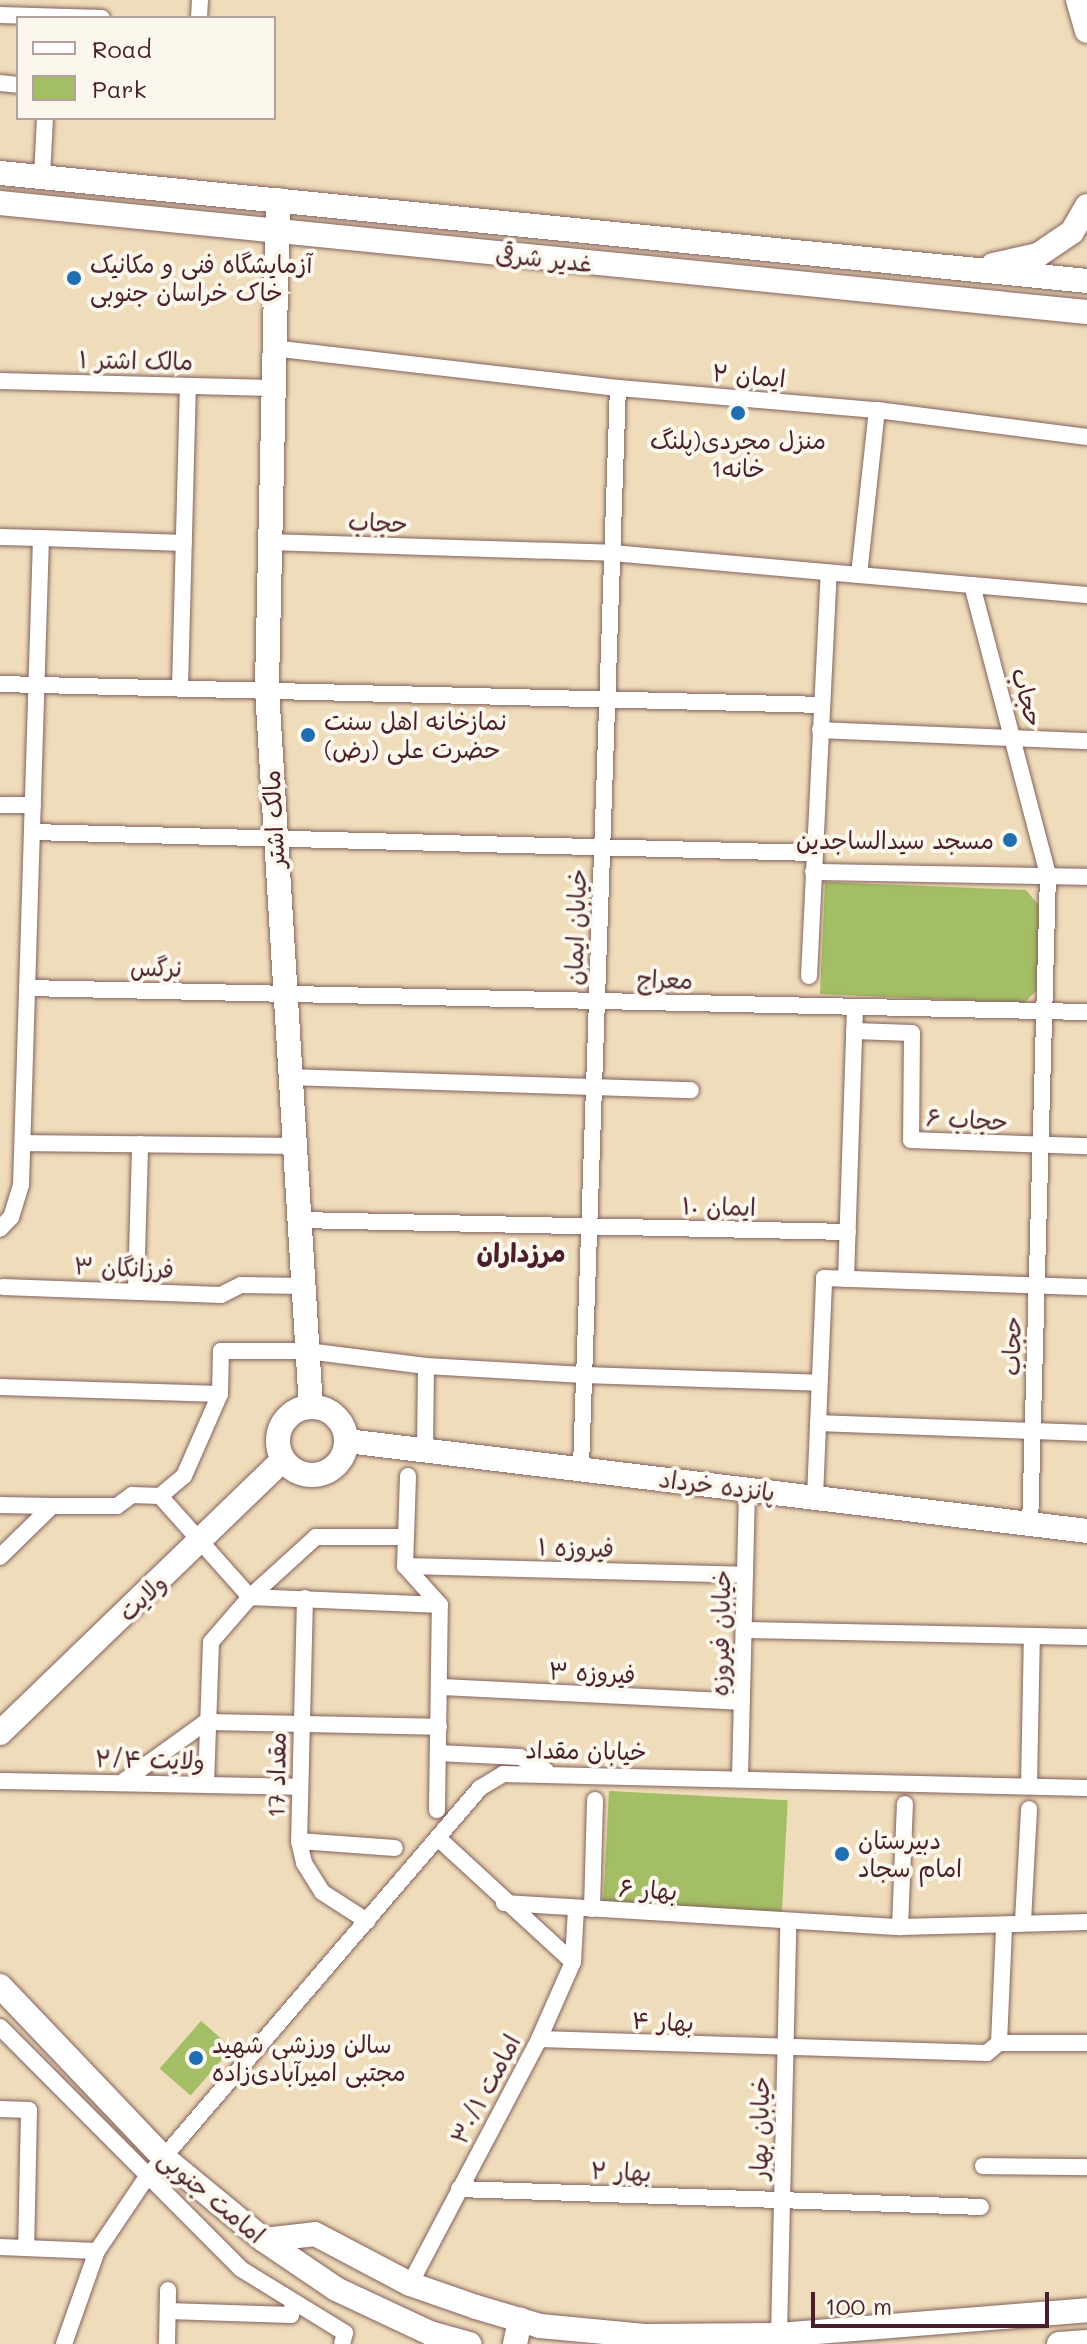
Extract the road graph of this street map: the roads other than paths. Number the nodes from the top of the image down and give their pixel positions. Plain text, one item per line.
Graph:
1 (1078, 0) edge
2 (0, 15) edge
3 (34, 16) edge
4 (1087, 31) edge
5 (45, 120) edge
6 (0, 173) edge
7 (42, 177) junction
8 (278, 200) junction
9 (0, 203) edge
10 (1087, 206) edge
11 (276, 230) junction
12 (968, 270) junction
13 (1087, 281) edge
14 (1087, 312) edge
15 (272, 348) junction
16 (0, 381) edge
17 (188, 386) junction
18 (271, 388) junction
19 (618, 388) junction
20 (877, 410) junction
21 (1087, 437) edge
22 (0, 537) edge
23 (41, 538) junction
24 (268, 542) junction
25 (184, 543) junction
26 (612, 553) junction
27 (829, 573) junction
28 (859, 575) junction
29 (972, 585) junction
30 (1087, 595) edge
31 (0, 684) edge
32 (36, 686) junction
33 (180, 688) junction
34 (267, 690) junction
35 (607, 698) junction
36 (822, 705) junction
37 (820, 730) junction
38 (1015, 739) junction
39 (1087, 741) edge
40 (0, 805) edge
41 (33, 805) junction
42 (32, 832) junction
43 (273, 839) junction
44 (602, 848) junction
45 (814, 853) junction
46 (813, 872) junction
47 (1048, 875) junction
48 (1087, 877) edge
49 (809, 976) dead end
50 (27, 988) junction
51 (284, 994) junction
52 (597, 1001) junction
53 (855, 1007) junction
54 (1046, 1012) junction
55 (1087, 1012) edge
56 (854, 1031) junction
57 (289, 1077) junction
58 (594, 1086) junction
59 (691, 1090) dead end
60 (23, 1143) junction
61 (140, 1144) junction
62 (294, 1146) junction
63 (1041, 1146) junction
64 (1087, 1146) edge
65 (299, 1220) junction
66 (589, 1228) junction
67 (0, 1229) edge
68 (848, 1232) junction
69 (846, 1279) junction
70 (1036, 1285) junction
71 (303, 1286) junction
72 (3, 1287) dead end
73 (1087, 1287) edge
74 (136, 1291) junction
75 (307, 1351) junction
76 (426, 1366) junction
77 (584, 1375) junction
78 (819, 1383) junction
79 (0, 1387) edge
80 (220, 1394) junction
81 (311, 1407) junction
82 (818, 1423) junction
83 (1033, 1433) junction
84 (1087, 1433) edge
85 (347, 1441) junction
86 (425, 1448) junction
87 (283, 1460) junction
88 (581, 1467) junction
89 (408, 1476) dead end
90 (747, 1490) junction
91 (160, 1496) junction
92 (815, 1497) junction
93 (0, 1505) edge
94 (52, 1506) junction
95 (1030, 1528) junction
96 (1087, 1531) edge
97 (406, 1537) junction
98 (199, 1542) junction
99 (0, 1557) edge
100 (405, 1566) junction
101 (745, 1575) junction
102 (250, 1597) junction
103 (305, 1598) junction
104 (440, 1605) junction
105 (744, 1630) junction
106 (1032, 1636) junction
107 (1087, 1637) edge
108 (440, 1687) junction
109 (742, 1702) junction
110 (206, 1722) junction
111 (300, 1724) junction
112 (439, 1727) junction
113 (0, 1733) edge
114 (438, 1753) junction
115 (547, 1772) junction
116 (740, 1777) junction
117 (0, 1781) edge
118 (121, 1783) junction
119 (206, 1785) junction
120 (1029, 1786) junction
121 (300, 1787) junction
122 (1087, 1788) edge
123 (595, 1800) dead end
124 (905, 1804) dead end
125 (1029, 1809) dead end
126 (437, 1810) dead end
127 (438, 1838) junction
128 (299, 1841) junction
129 (395, 1848) dead end
130 (504, 1903) junction
131 (584, 1909) junction
132 (367, 1921) junction
133 (1023, 1921) junction
134 (1087, 1922) edge
135 (788, 1923) junction
136 (900, 1927) junction
137 (1004, 1928) junction
138 (573, 1962) junction
139 (0, 1986) edge
140 (4, 2034) edge
141 (539, 2039) junction
142 (1087, 2043) edge
143 (993, 2048) junction
144 (785, 2050) junction
145 (0, 2109) edge
146 (163, 2157) junction
147 (983, 2166) dead end
148 (1087, 2167) edge
149 (146, 2178) junction
150 (459, 2189) junction
151 (782, 2202) junction
152 (981, 2207) dead end
153 (264, 2240) junction
154 (0, 2247) edge
155 (26, 2248) junction
156 (97, 2251) junction
157 (410, 2284) junction
158 (168, 2290) dead end
159 (293, 2303) junction
160 (1087, 2310) edge
161 (168, 2311) junction
162 (517, 2332) edge
163 (945, 2333) edge
164 (344, 2339) edge
165 (779, 2339) edge
166 (1087, 2342) edge
167 (64, 2344) edge
168 (167, 2344) edge
169 (469, 2344) edge
170 (1059, 2344) edge

1 - 4 street
2 - 3 street
5 - 7 street
6 - 7 street, غدیر شرقی
7 - 8 street, غدیر شرقی
8 - 11 street, مالک اشتر
8 - 12 street, غدیر شرقی
9 - 11 street, غدیر شرقی
10 - 12 street
11 - 14 street, غدیر شرقی
11 - 15 street, مالک اشتر
12 - 13 street, غدیر شرقی
15 - 18 street, مالک اشتر
15 - 19 street, ایمان ۲
16 - 17 street, مالک اشتر ۱
17 - 18 street, مالک اشتر ۱
17 - 25 street
18 - 24 street, مالک اشتر
19 - 20 street, ایمان ۲
19 - 26 street, خیابان ایمان
20 - 21 street, ایمان ۲
20 - 28 street
22 - 23 street
23 - 25 street
23 - 32 street
24 - 26 street, حجاب
24 - 34 street, مالک اشتر
25 - 33 street
26 - 27 street, حجاب
26 - 35 street, خیابان ایمان
27 - 28 street, حجاب
27 - 36 street
28 - 29 street, حجاب
29 - 30 street
29 - 38 street, حجاب
31 - 32 street
32 - 33 street
32 - 41 street
33 - 34 street
34 - 35 street
34 - 43 street, مالک اشتر
35 - 36 street
35 - 44 street, خیابان ایمان
36 - 37 street
37 - 38 street
37 - 45 street
38 - 39 street
38 - 47 street, حجاب
40 - 41 street
41 - 42 street
42 - 43 street
42 - 50 street
43 - 44 street
43 - 51 street, مالک اشتر
44 - 45 street
44 - 52 street, خیابان ایمان
45 - 46 street
46 - 47 street
46 - 49 street
47 - 48 street
47 - 54 street, حجاب
50 - 51 street, نرگس
50 - 60 street
51 - 52 street, معراج
51 - 57 street, مالک اشتر
52 - 53 street, معراج
52 - 58 street, خیابان ایمان
53 - 54 street, معراج
53 - 56 street
54 - 55 street, معراج
54 - 63 street, حجاب
56 - 63 street, حجاب ۶
56 - 68 street
57 - 58 street
57 - 62 street, مالک اشتر
58 - 59 street
58 - 66 street, خیابان ایمان
60 - 61 street
60 - 67 street
61 - 62 street
61 - 74 street
62 - 65 street, مالک اشتر
63 - 64 street
63 - 70 street, حجاب
65 - 66 street, ایمان ۱۰
65 - 71 street, مالک اشتر
66 - 68 street, ایمان ۱۰
66 - 77 street, خیابان ایمان
68 - 69 street
69 - 70 street
69 - 78 street
70 - 73 street
70 - 83 street, حجاب
71 - 74 street, فرزانگان ۳
71 - 75 street, مالک اشتر
72 - 74 street, فرزانگان ۳
75 - 76 street
75 - 80 street
75 - 81 street, مالک اشتر
76 - 77 street
76 - 86 street
77 - 78 street
77 - 88 street, خیابان ایمان
78 - 82 street
79 - 80 street
80 - 91 street
81 - 85 street
81 - 87 street
82 - 83 street
82 - 92 street
83 - 84 street
83 - 95 street, حجاب
85 - 86 street, پانزده خرداد
85 - 87 street
86 - 88 street, پانزده خرداد
87 - 98 street, ولایت
88 - 90 street, پانزده خرداد
89 - 97 street
90 - 92 street, پانزده خرداد
90 - 101 street, خیابان فیروزه
91 - 94 street
91 - 98 street
92 - 95 street, پانزده خرداد
93 - 94 street
94 - 99 street
95 - 96 street, پانزده خرداد
97 - 100 street
97 - 102 street
98 - 102 street
98 - 113 street, ولایت
100 - 101 street, فیروزه ۱
100 - 104 street
101 - 105 street, خیابان فیروزه
102 - 103 street
102 - 110 street
103 - 104 street
103 - 111 street, مقداد 17
104 - 108 street
105 - 106 street
105 - 109 street, خیابان فیروزه
106 - 107 street
106 - 120 street
108 - 109 street, فیروزه ۳
108 - 112 street
109 - 116 street, خیابان فیروزه
110 - 111 street
110 - 118 street
110 - 119 street
111 - 112 street
111 - 121 street, مقداد 17
112 - 114 street
114 - 115 street
114 - 126 street
115 - 116 street, خیابان مقداد
115 - 127 street, خیابان مقداد
116 - 120 street, خیابان مقداد
117 - 118 street, ولایت ۲/۴
118 - 119 street, ولایت ۲/۴
119 - 121 street, ولایت ۲/۴
120 - 122 street, خیابان مقداد
121 - 128 street, مقداد 17
123 - 131 street, امامت ۳۰/۱
124 - 136 street
125 - 133 street
127 - 130 street
127 - 132 street, خیابان مقداد
128 - 129 street
128 - 132 street, مقداد 17
130 - 131 street, بهار ۶
130 - 138 street
131 - 135 street, بهار ۶
131 - 138 street, امامت ۳۰/۱
132 - 146 street, خیابان مقداد
133 - 134 street
133 - 137 street
135 - 136 street, بهار ۶
135 - 144 street, خیابان بهار
136 - 137 street, بهار ۶
137 - 143 street
138 - 141 street, امامت ۳۰/۱
139 - 146 street, امامت جنوبی
140 - 149 street
141 - 144 street, بهار ۴
141 - 150 street, امامت ۳۰/۱
142 - 143 street, بهار ۴
143 - 144 street, بهار ۴
144 - 151 street, خیابان بهار
145 - 155 street
146 - 149 street, خیابان مقداد
146 - 153 street, امامت جنوبی
147 - 148 street
149 - 156 street, خیابان مقداد
149 - 159 street
150 - 151 street, بهار ۲
150 - 157 street, امامت ۳۰/۱
151 - 152 street, بهار ۲
151 - 165 street, خیابان بهار
153 - 157 street
153 - 169 street, امامت جنوبی
154 - 155 street
155 - 156 street
156 - 167 street, خیابان مقداد
157 - 162 street
158 - 161 street
159 - 161 street
159 - 164 street
160 - 163 street
161 - 168 street
162 - 165 street
163 - 165 street
166 - 170 street

